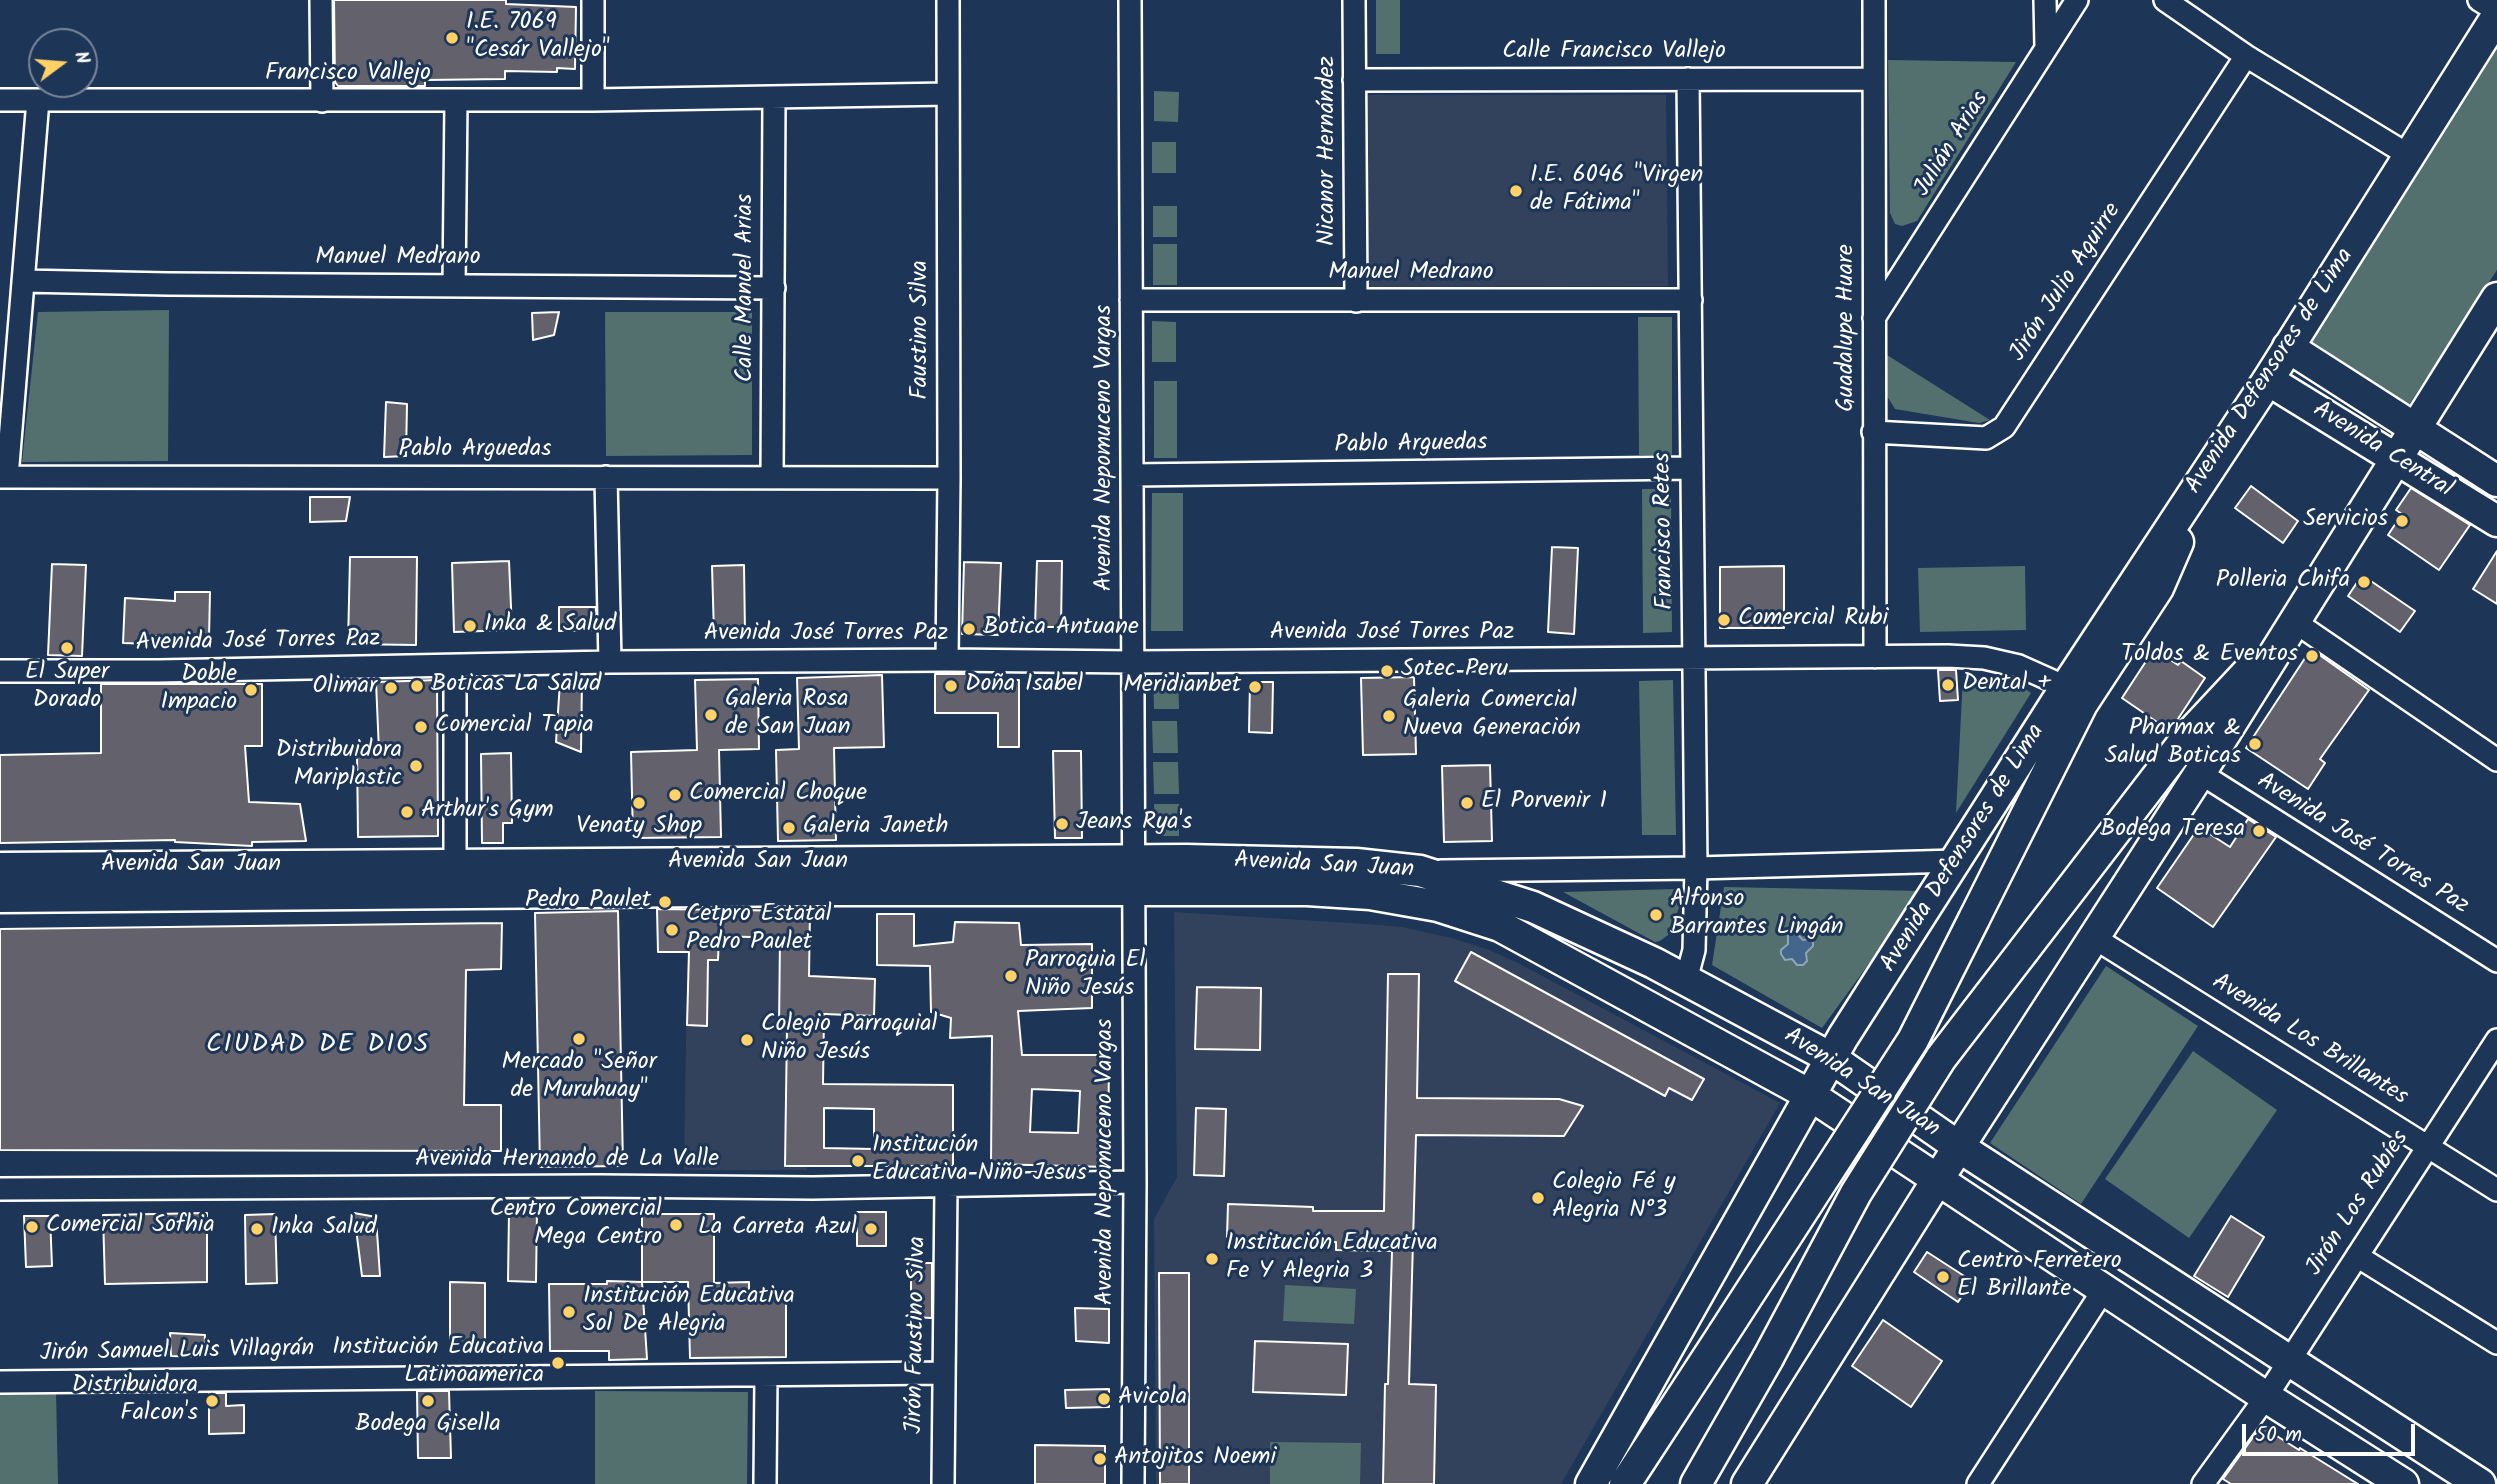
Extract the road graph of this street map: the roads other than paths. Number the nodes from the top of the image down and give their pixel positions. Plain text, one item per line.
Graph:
1 (321, 0) edge
2 (593, 0) edge
3 (948, 0) edge
4 (1130, 0) edge
5 (1354, 0) edge
6 (1874, 0) edge
7 (2045, 0) edge
8 (2077, 0) edge
9 (2165, 0) edge
10 (2479, 0) edge
11 (2497, 14) edge
12 (2046, 47) junction
13 (2246, 56) junction
14 (1688, 79) junction
15 (1874, 79) junction
16 (1354, 80) junction
17 (948, 94) junction
18 (774, 98) junction
19 (0, 100) edge
20 (38, 100) junction
21 (593, 100) junction
22 (322, 101) junction
23 (456, 101) junction
24 (2410, 156) junction
25 (23, 281) junction
26 (454, 286) junction
27 (774, 288) junction
28 (2497, 298) edge
29 (1132, 300) junction
30 (1690, 300) junction
31 (1356, 301) junction
32 (1874, 318) junction
33 (2288, 347) junction
34 (2268, 380) junction
35 (2414, 429) junction
36 (1874, 432) junction
37 (2395, 460) junction
38 (2210, 467) junction
39 (1692, 468) junction
40 (1132, 475) junction
41 (3, 477) edge
42 (606, 477) junction
43 (772, 478) junction
44 (949, 478) junction
45 (2497, 481) edge
46 (2497, 521) edge
47 (2295, 622) junction
48 (1875, 657) junction
49 (1694, 658) junction
50 (947, 660) junction
51 (610, 662) junction
52 (1133, 662) junction
53 (456, 666) junction
54 (0, 671) edge
55 (2066, 687) junction
56 (2497, 760) edge
57 (2200, 773) junction
58 (1132, 860) junction
59 (1957, 861) junction
60 (455, 864) junction
61 (0, 868) edge
62 (1696, 868) junction
63 (1420, 871) junction
64 (1133, 890) junction
65 (0, 897) edge
66 (2094, 937) junction
67 (2497, 961) edge
68 (1686, 980) junction
69 (2497, 1040) edge
70 (1831, 1058) junction
71 (1810, 1095) junction
72 (1959, 1147) junction
73 (2427, 1147) junction
74 (1938, 1179) junction
75 (1135, 1182) junction
76 (946, 1186) junction
77 (0, 1189) edge
78 (2497, 1190) edge
79 (2357, 1256) junction
80 (2104, 1289) junction
81 (2497, 1343) edge
82 (2289, 1362) junction
83 (943, 1373) junction
84 (766, 1375) junction
85 (0, 1382) edge
86 (2266, 1397) junction
87 (765, 1484) edge
88 (943, 1484) edge
89 (1133, 1484) edge
90 (1591, 1484) edge
91 (1625, 1484) edge
92 (1696, 1484) edge
93 (1747, 1484) edge
94 (1978, 1484) edge
95 (2203, 1484) edge
96 (2403, 1484) edge
97 (2480, 1484) edge

1 - 22 street
2 - 21 street
3 - 17 street, Faustino Silva
4 - 29 street, Avenida Nepomuceno Vargas
5 - 16 street, Nicanor Hernández
6 - 15 street, Guadalupe Huare
7 - 12 street
8 - 12 street, Julián Arias
9 - 13 street
10 - 11 street
11 - 24 main road, Avenida Defensores de Lima
12 - 32 street, Julián Arias
13 - 24 street
13 - 36 street, Jirón Julio Aguirre
14 - 15 street, Calle Francisco Vallejo
14 - 16 street, Calle Francisco Vallejo
14 - 30 street, Francisco Retes
15 - 32 street, Guadalupe Huare
16 - 31 street, Nicanor Hernández
17 - 18 street, Francisco Vallejo
17 - 44 street, Faustino Silva
18 - 21 street, Francisco Vallejo
18 - 27 street, Calle Manuel Arias
19 - 20 street, Francisco Vallejo
20 - 22 street, Francisco Vallejo
20 - 25 street
21 - 23 street, Francisco Vallejo
22 - 23 street, Francisco Vallejo
23 - 26 street
24 - 33 main road, Avenida Defensores de Lima
25 - 26 street, Manuel Medrano
25 - 41 street
26 - 27 street, Manuel Medrano
27 - 43 street, Calle Manuel Arias
28 - 35 main road
29 - 31 street, Manuel Medrano
29 - 40 street, Avenida Nepomuceno Vargas
30 - 31 street, Manuel Medrano
30 - 39 street, Francisco Retes
32 - 36 street, Guadalupe Huare
33 - 34 main road, Avenida Defensores de Lima
33 - 35 main road, Avenida Central
34 - 37 main road, Avenida Central
34 - 38 main road, Avenida Defensores de Lima
35 - 37 main road
35 - 45 main road, Avenida Central
36 - 48 street, Guadalupe Huare
37 - 46 main road, Avenida Central
37 - 47 main road
38 - 55 main road, Avenida Defensores de Lima
38 - 91 main road, bridge
39 - 40 street, Pablo Arguedas
39 - 49 street, Francisco Retes
40 - 52 street, Avenida Nepomuceno Vargas
41 - 42 street, Pablo Arguedas
42 - 43 street, Pablo Arguedas
42 - 51 street
43 - 44 street, Pablo Arguedas
44 - 50 street, Faustino Silva
47 - 56 street
47 - 57 main road
47 - 92 main road, bridge
48 - 49 street, Avenida José Torres Paz
48 - 55 street, Avenida José Torres Paz
49 - 52 street, Avenida José Torres Paz
49 - 62 street, Francisco Retes
50 - 51 street, Avenida José Torres Paz
50 - 52 street, Avenida José Torres Paz
51 - 53 street, Avenida José Torres Paz
52 - 58 street, Avenida Nepomuceno Vargas
53 - 54 street, Avenida José Torres Paz
53 - 60 street
55 - 59 main road, Avenida Defensores de Lima
57 - 66 main road
57 - 67 street, Avenida José Torres Paz
58 - 60 main road, Avenida San Juan
58 - 63 main road, Avenida San Juan
58 - 64 street, Avenida Nepomuceno Vargas
59 - 62 street
59 - 70 main road, Avenida Defensores de Lima
60 - 61 main road, Avenida San Juan
62 - 63 street
62 - 68 street, Francisco Retes
63 - 68 main road, Avenida San Juan
64 - 65 main road, Avenida San Juan
64 - 71 main road, Avenida San Juan
64 - 75 street, Avenida Nepomuceno Vargas
66 - 72 main road
66 - 73 street, Avenida Los Brillantes
68 - 70 main road, Avenida San Juan
69 - 73 street, Jirón Los Rubíes
70 - 71 main road, Avenida Defensores de Lima
70 - 72 main road, Avenida San Juan
71 - 74 main road, Avenida San Juan
71 - 90 main road, Avenida Defensores de Lima
72 - 74 main road
72 - 82 main road, Avenida San Juan
73 - 78 street, Avenida Los Brillantes
73 - 79 street, Jirón Los Rubíes
74 - 80 main road, Avenida San Juan
74 - 93 main road
75 - 76 street, Avenida Hernando de La Valle
75 - 89 street, Avenida Nepomuceno Vargas
76 - 77 street, Avenida Hernando de La Valle
76 - 83 street, Jirón Faustino Silva
79 - 81 street
79 - 82 street, Jirón Los Rubíes
80 - 86 main road, Avenida San Juan
80 - 94 street
82 - 86 street, Jirón Los Rubíes
82 - 97 main road, Avenida San Juan
83 - 84 street, Jirón Samuel Luis Villagrán
83 - 88 street, Jirón Faustino Silva
84 - 85 street, Jirón Samuel Luis Villagrán
84 - 87 street
86 - 95 street, Jirón Los Rubíes
86 - 96 main road, Avenida San Juan

